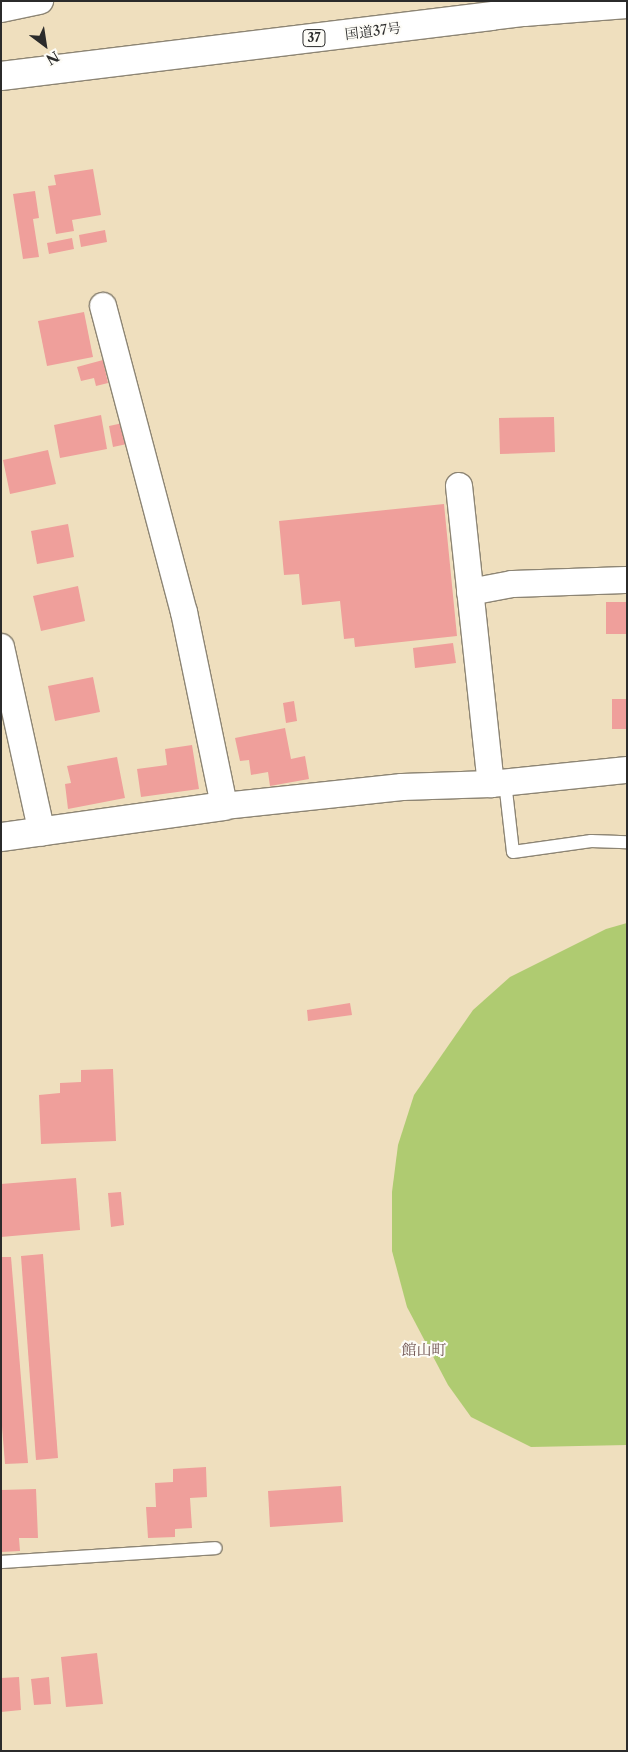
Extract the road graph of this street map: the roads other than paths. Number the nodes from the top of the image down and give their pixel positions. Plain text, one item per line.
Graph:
1 (40, 1) edge
2 (627, 4) edge
3 (1, 9) edge
4 (1, 76) edge
5 (103, 306) dead end
6 (459, 486) dead end
7 (627, 580) edge
8 (470, 592) junction
9 (1, 647) edge
10 (627, 770) edge
11 (498, 783) junction
12 (224, 806) junction
13 (42, 833) junction
14 (1, 838) edge
15 (627, 842) edge
16 (216, 1548) dead end
17 (1, 1562) edge

1 - 3 street
2 - 4 main road, 国道37号 / 37
5 - 12 street
6 - 8 street
7 - 8 street
8 - 11 street
9 - 13 street
10 - 11 street
11 - 12 street
11 - 15 lane
12 - 13 main road
13 - 14 main road
16 - 17 lane

